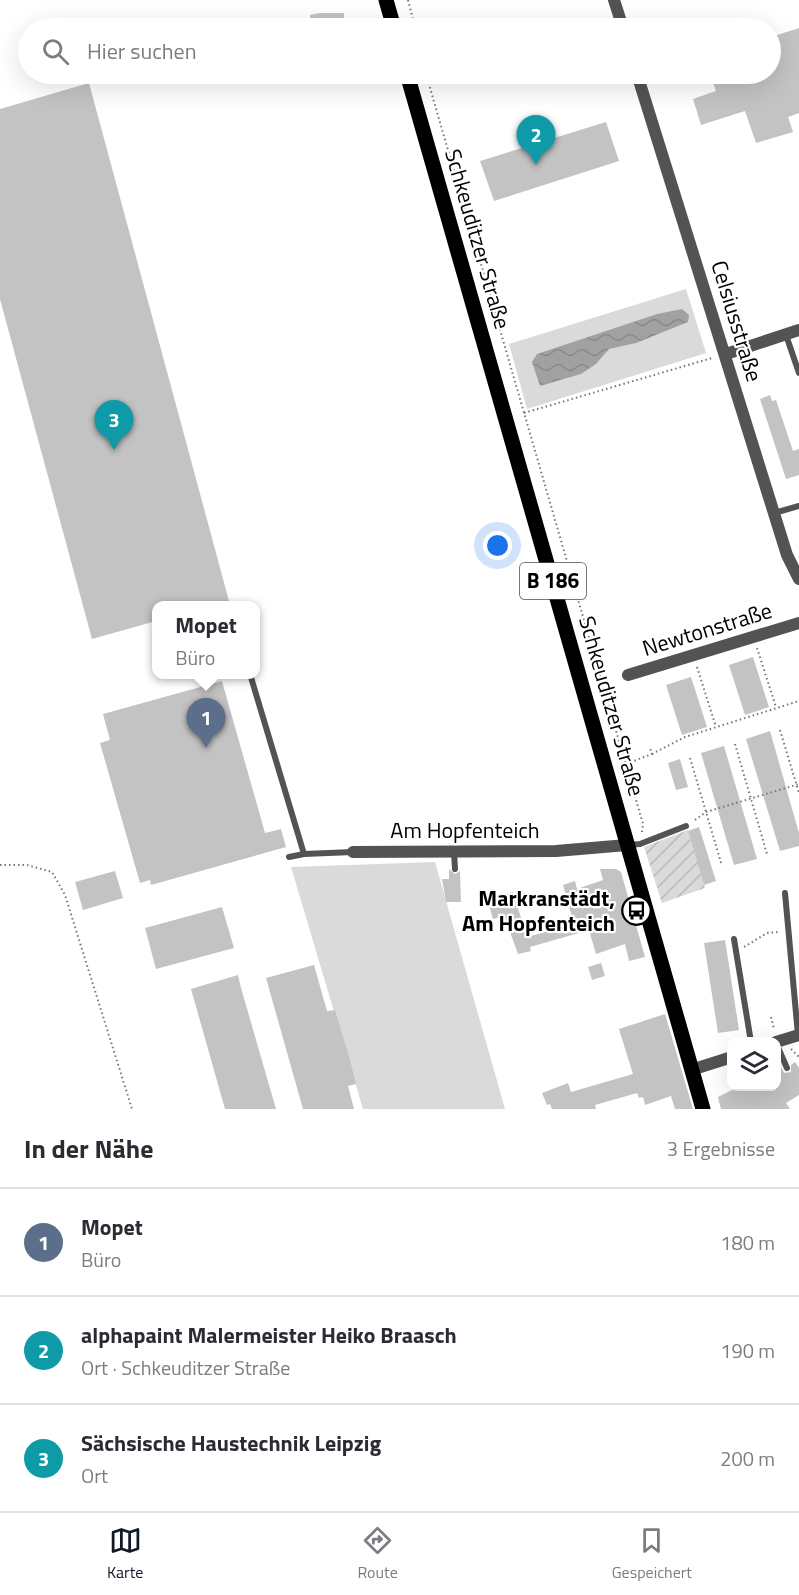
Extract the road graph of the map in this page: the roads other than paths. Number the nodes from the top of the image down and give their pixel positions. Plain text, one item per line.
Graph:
1 (386, 0) edge
2 (614, 0) edge
3 (391, 18) edge
4 (620, 18) edge
5 (409, 84) edge
6 (640, 84) edge
7 (799, 330) edge
8 (786, 335) junction
9 (726, 354) junction
10 (799, 373) edge
11 (799, 506) edge
12 (774, 513) junction
13 (799, 579) edge
14 (799, 623) edge
15 (628, 675) dead end
16 (251, 679) edge
17 (686, 826) road end
18 (634, 845) junction
19 (454, 851) junction
20 (353, 852) joint
21 (304, 854) junction
22 (289, 857) dead end
23 (454, 869) dead end
24 (785, 893) dead end
25 (734, 939) dead end
26 (798, 1035) edge
27 (750, 1037) edge
28 (781, 1041) edge
29 (781, 1053) edge
30 (727, 1059) edge
31 (787, 1068) dead end
32 (691, 1070) junction
33 (703, 1109) edge

1 - 3 main road
2 - 4 street
5 - 18 main road, Schkeuditzer Straße / B 186
6 - 9 street, Celsiusstraße
7 - 8 street
8 - 9 street
8 - 10 lane
9 - 12 street, Celsiusstraße
11 - 12 lane
12 - 13 street, Celsiusstraße
14 - 15 street, Newtonstraße
16 - 21 lane
17 - 18 lane
18 - 19 street, Am Hopfenteich
18 - 32 main road, Schkeuditzer Straße / B 186
19 - 20 street, Am Hopfenteich
19 - 23 lane
20 - 21 lane, Am Hopfenteich
21 - 22 lane, Am Hopfenteich
24 - 26 lane
25 - 27 lane
26 - 28 street
29 - 31 lane
30 - 32 street
32 - 33 main road, Schkeuditzer Straße / B 186

